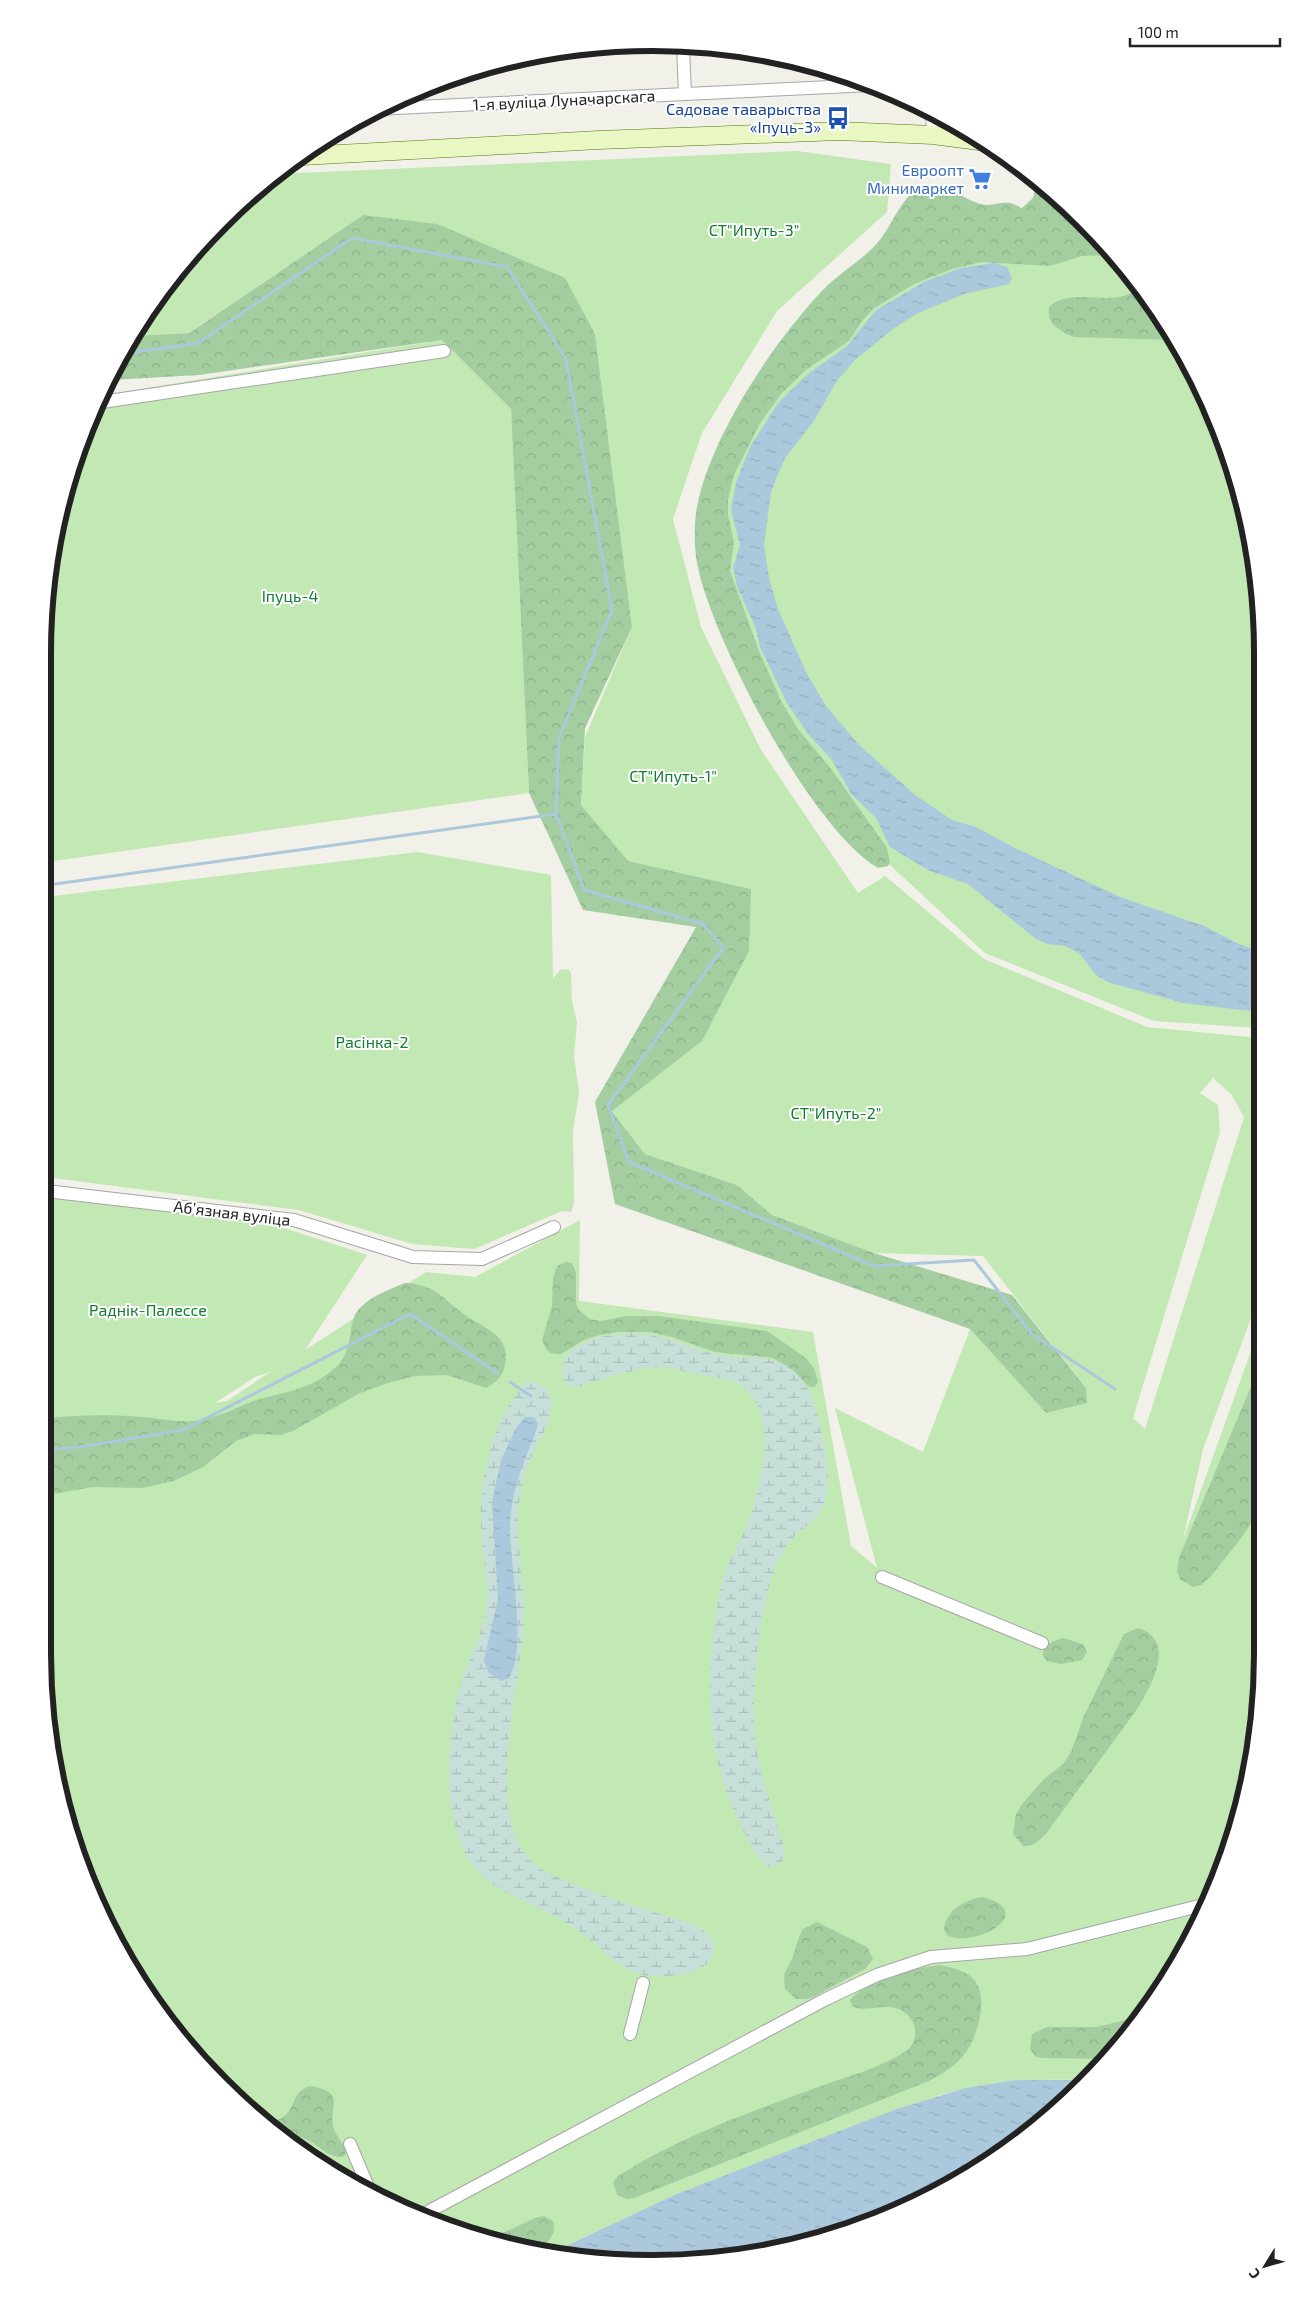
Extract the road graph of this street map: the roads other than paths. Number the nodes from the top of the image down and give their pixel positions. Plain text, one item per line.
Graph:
1 (683, 53) edge
2 (854, 86) edge
3 (685, 94) junction
4 (413, 101) edge
5 (932, 121) edge
6 (933, 135) junction
7 (965, 139) edge
8 (315, 155) edge
9 (444, 351) dead end
10 (106, 401) edge
11 (51, 1192) edge
12 (554, 1227) dead end
13 (882, 1577) dead end
14 (1042, 1643) dead end
15 (1198, 1906) edge
16 (643, 1983) dead end
17 (630, 2034) dead end
18 (350, 2144) dead end
19 (366, 2181) edge
20 (429, 2211) edge

1 - 3 street
2 - 3 street, 1-я вуліца Луначарскага
3 - 4 street, 1-я вуліца Луначарскага
5 - 6 street
6 - 7 street
6 - 8 street
9 - 10 street
11 - 12 street, Абʼязная вуліца
13 - 14 street
15 - 20 street
16 - 17 street
18 - 19 street

